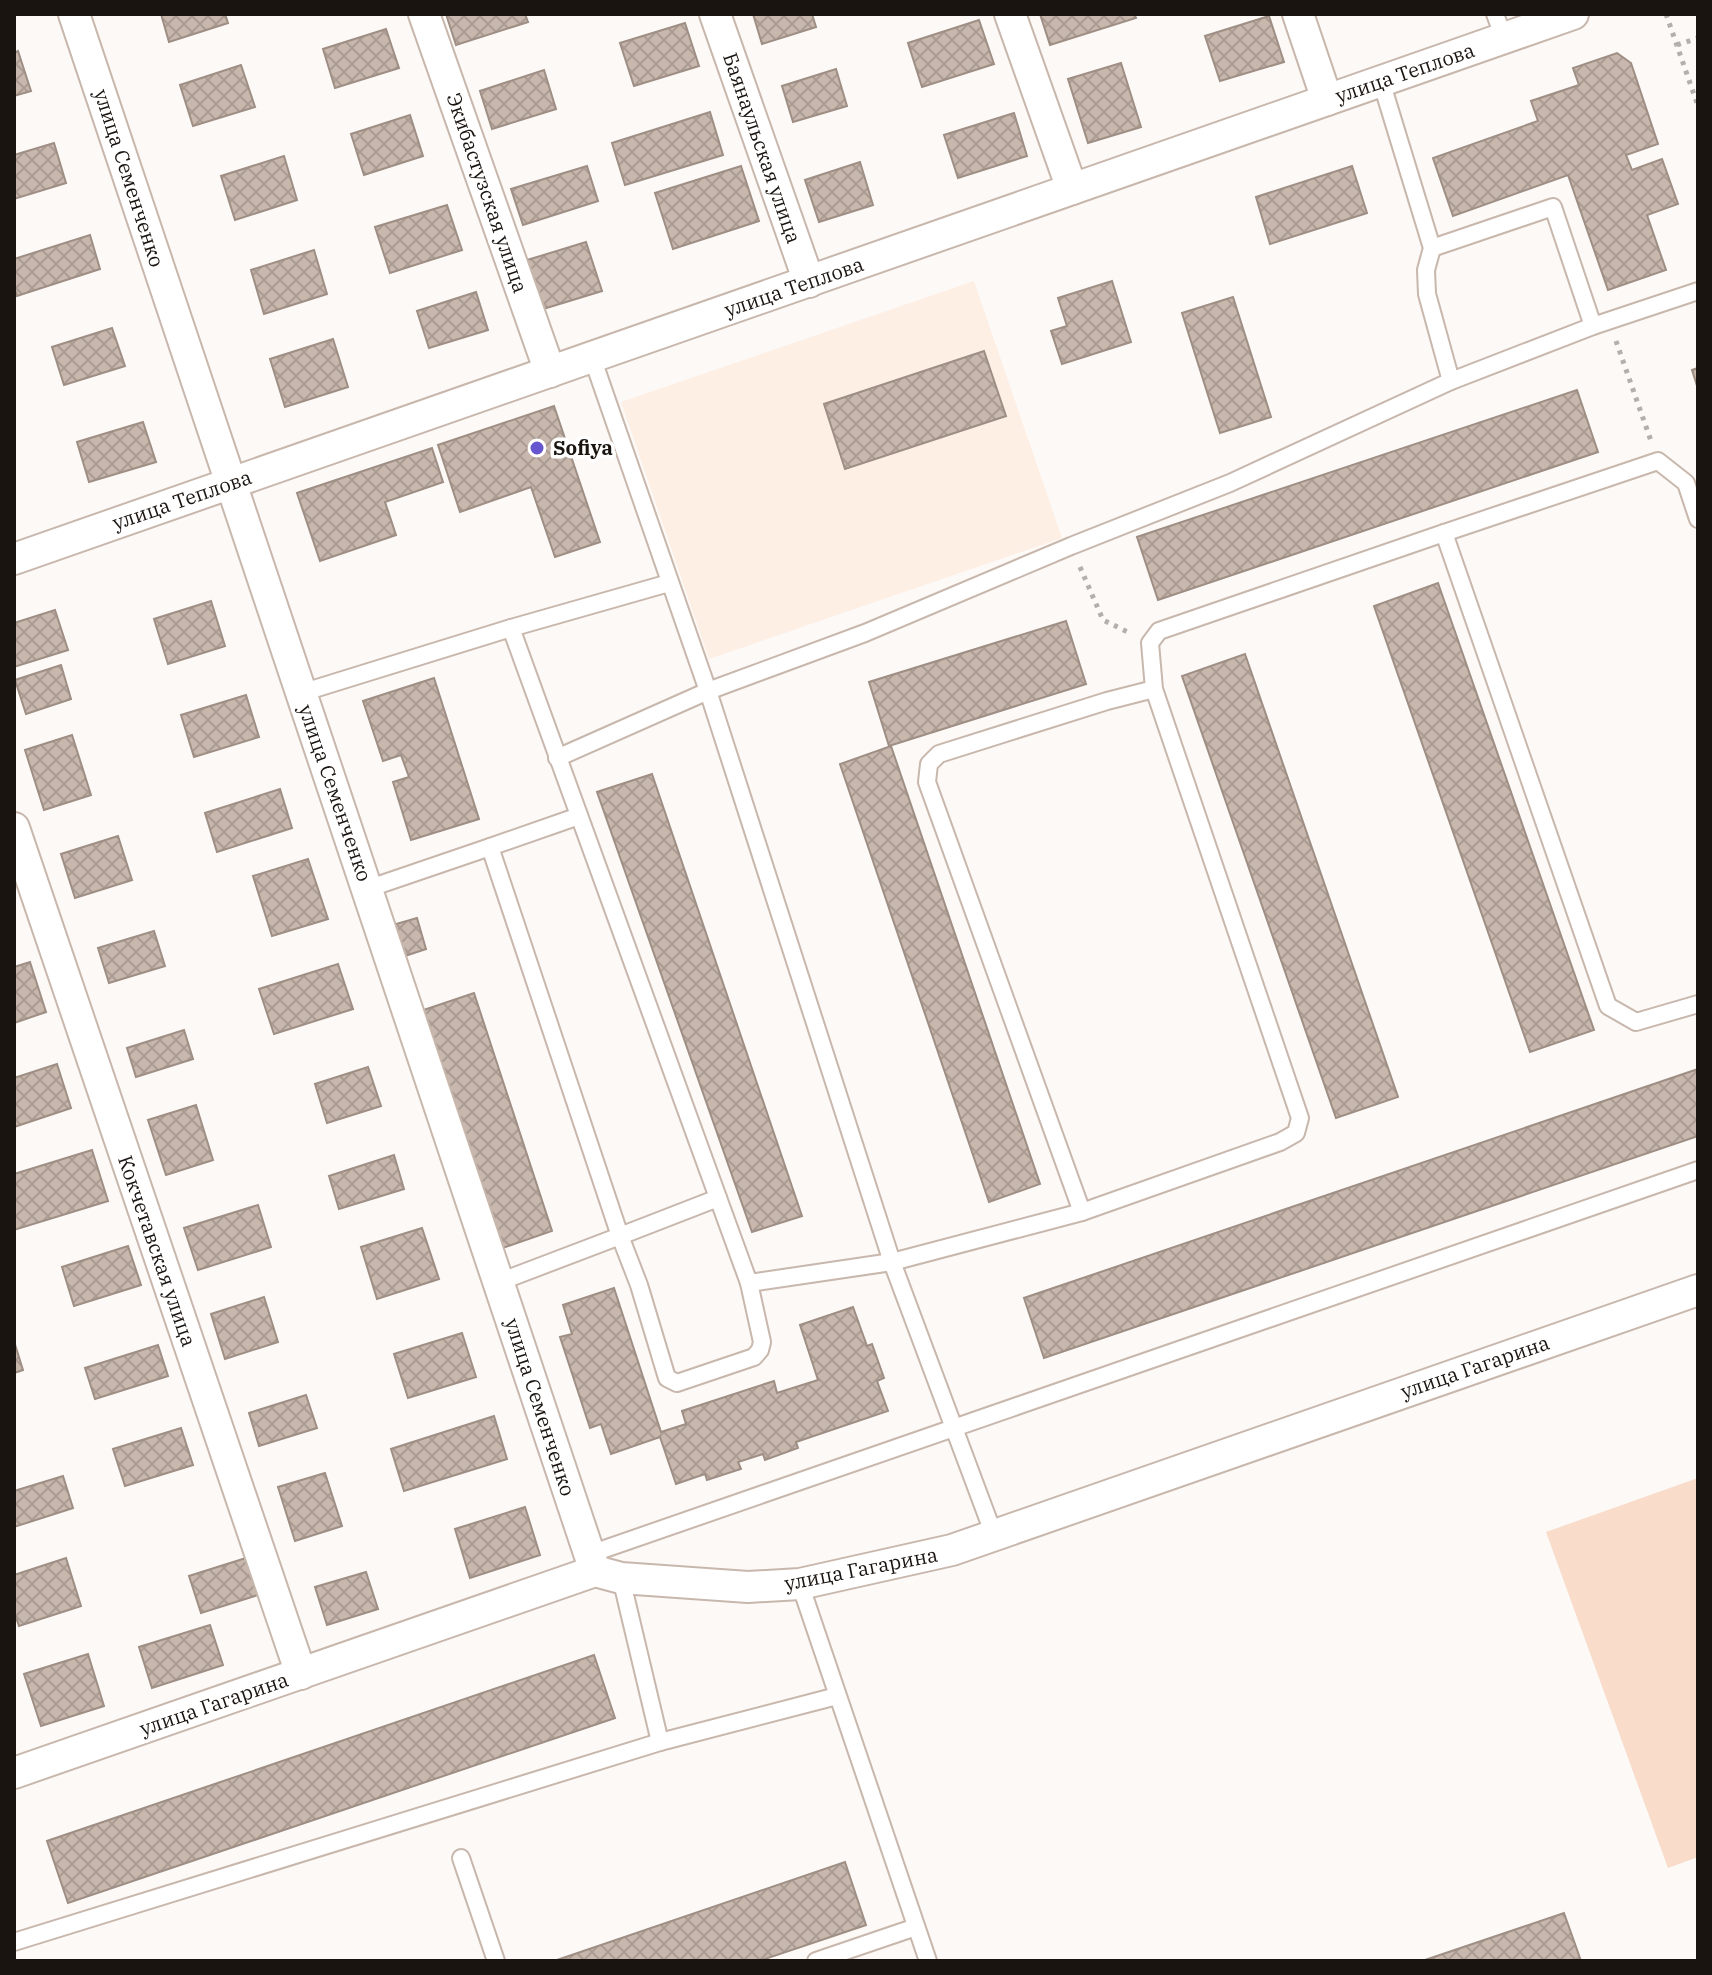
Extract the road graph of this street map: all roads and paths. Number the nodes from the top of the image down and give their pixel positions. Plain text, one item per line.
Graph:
1 (74, 14) edge
2 (424, 14) edge
3 (715, 14) edge
4 (1010, 14) edge
5 (1298, 14) edge
6 (1573, 14) edge
7 (1666, 14) edge
8 (1499, 26) edge
9 (1698, 38) edge
10 (1677, 45) junction
11 (1381, 81) junction
12 (1327, 100) junction
13 (1698, 106) edge
14 (1072, 189) junction
15 (1432, 248) junction
16 (809, 282) junction
17 (1698, 291) edge
18 (1601, 324) junction
19 (592, 357) junction
20 (550, 372) junction
21 (1451, 381) junction
22 (1658, 461) junction
23 (231, 483) junction
24 (1698, 519) edge
25 (1444, 533) junction
26 (1071, 546) junction
27 (14, 559) edge
28 (669, 583) junction
29 (511, 628) junction
30 (1150, 643) junction
31 (1154, 689) junction
32 (708, 691) junction
33 (301, 693) junction
34 (557, 758) junction
35 (579, 816) junction
36 (14, 828) edge
37 (490, 847) junction
38 (367, 889) junction
39 (1698, 1004) edge
40 (1698, 1170) edge
41 (718, 1198) junction
42 (1082, 1212) junction
43 (620, 1236) junction
44 (892, 1262) junction
45 (499, 1282) junction
46 (749, 1283) junction
47 (1698, 1290) edge
48 (954, 1428) junction
49 (994, 1535) junction
50 (602, 1568) junction
51 (800, 1584) junction
52 (301, 1674) junction
53 (837, 1696) junction
54 (660, 1742) junction
55 (15, 1767) edge
56 (461, 1858) dead end
57 (916, 1927) junction
58 (14, 1942) edge
59 (496, 1961) edge
60 (816, 1961) edge
61 (928, 1961) edge

1 - 23 street, улица Семенченко
2 - 20 street, Экибастузская улица
3 - 16 street, Баянаульская улица
4 - 14 street
5 - 12 street
6 - 8 street, улица Теплова
7 - 10 path
8 - 11 street, улица Теплова
9 - 10 path
10 - 13 path
11 - 12 street, улица Теплова
11 - 15 lane
12 - 14 street, улица Теплова
14 - 16 street, улица Теплова
15 - 18 lane
15 - 21 lane
16 - 19 street, улица Теплова
17 - 18 lane
18 - 21 lane
18 - 22 path
19 - 20 street, улица Теплова
19 - 28 lane
20 - 23 street, улица Теплова
21 - 26 lane
22 - 24 lane
22 - 25 lane
23 - 27 street, улица Теплова
23 - 33 street, улица Семенченко
25 - 30 lane
25 - 39 lane
26 - 30 path
26 - 32 lane
28 - 29 lane
28 - 32 lane
29 - 33 lane
29 - 34 lane
30 - 31 lane
31 - 42 lane
31 - 42 lane
32 - 34 lane
32 - 44 lane
33 - 38 street, улица Семенченко
34 - 35 lane
35 - 37 lane
35 - 41 lane
36 - 52 street, Кокчетавская улица
37 - 38 lane
37 - 43 lane
38 - 45 street, улица Семенченко
40 - 48 lane
41 - 43 lane
41 - 46 lane
42 - 44 lane
43 - 45 lane
43 - 46 lane
44 - 46 lane
44 - 48 lane
45 - 50 street, улица Семенченко
47 - 49 street, улица Гагарина
48 - 49 lane
48 - 50 lane
49 - 51 street, улица Гагарина
50 - 51 street, улица Гагарина
50 - 52 street, улица Гагарина
50 - 54 lane
51 - 53 lane
52 - 55 street, улица Гагарина
53 - 54 lane
53 - 57 lane
54 - 58 lane
56 - 59 lane
57 - 60 lane
57 - 61 lane

